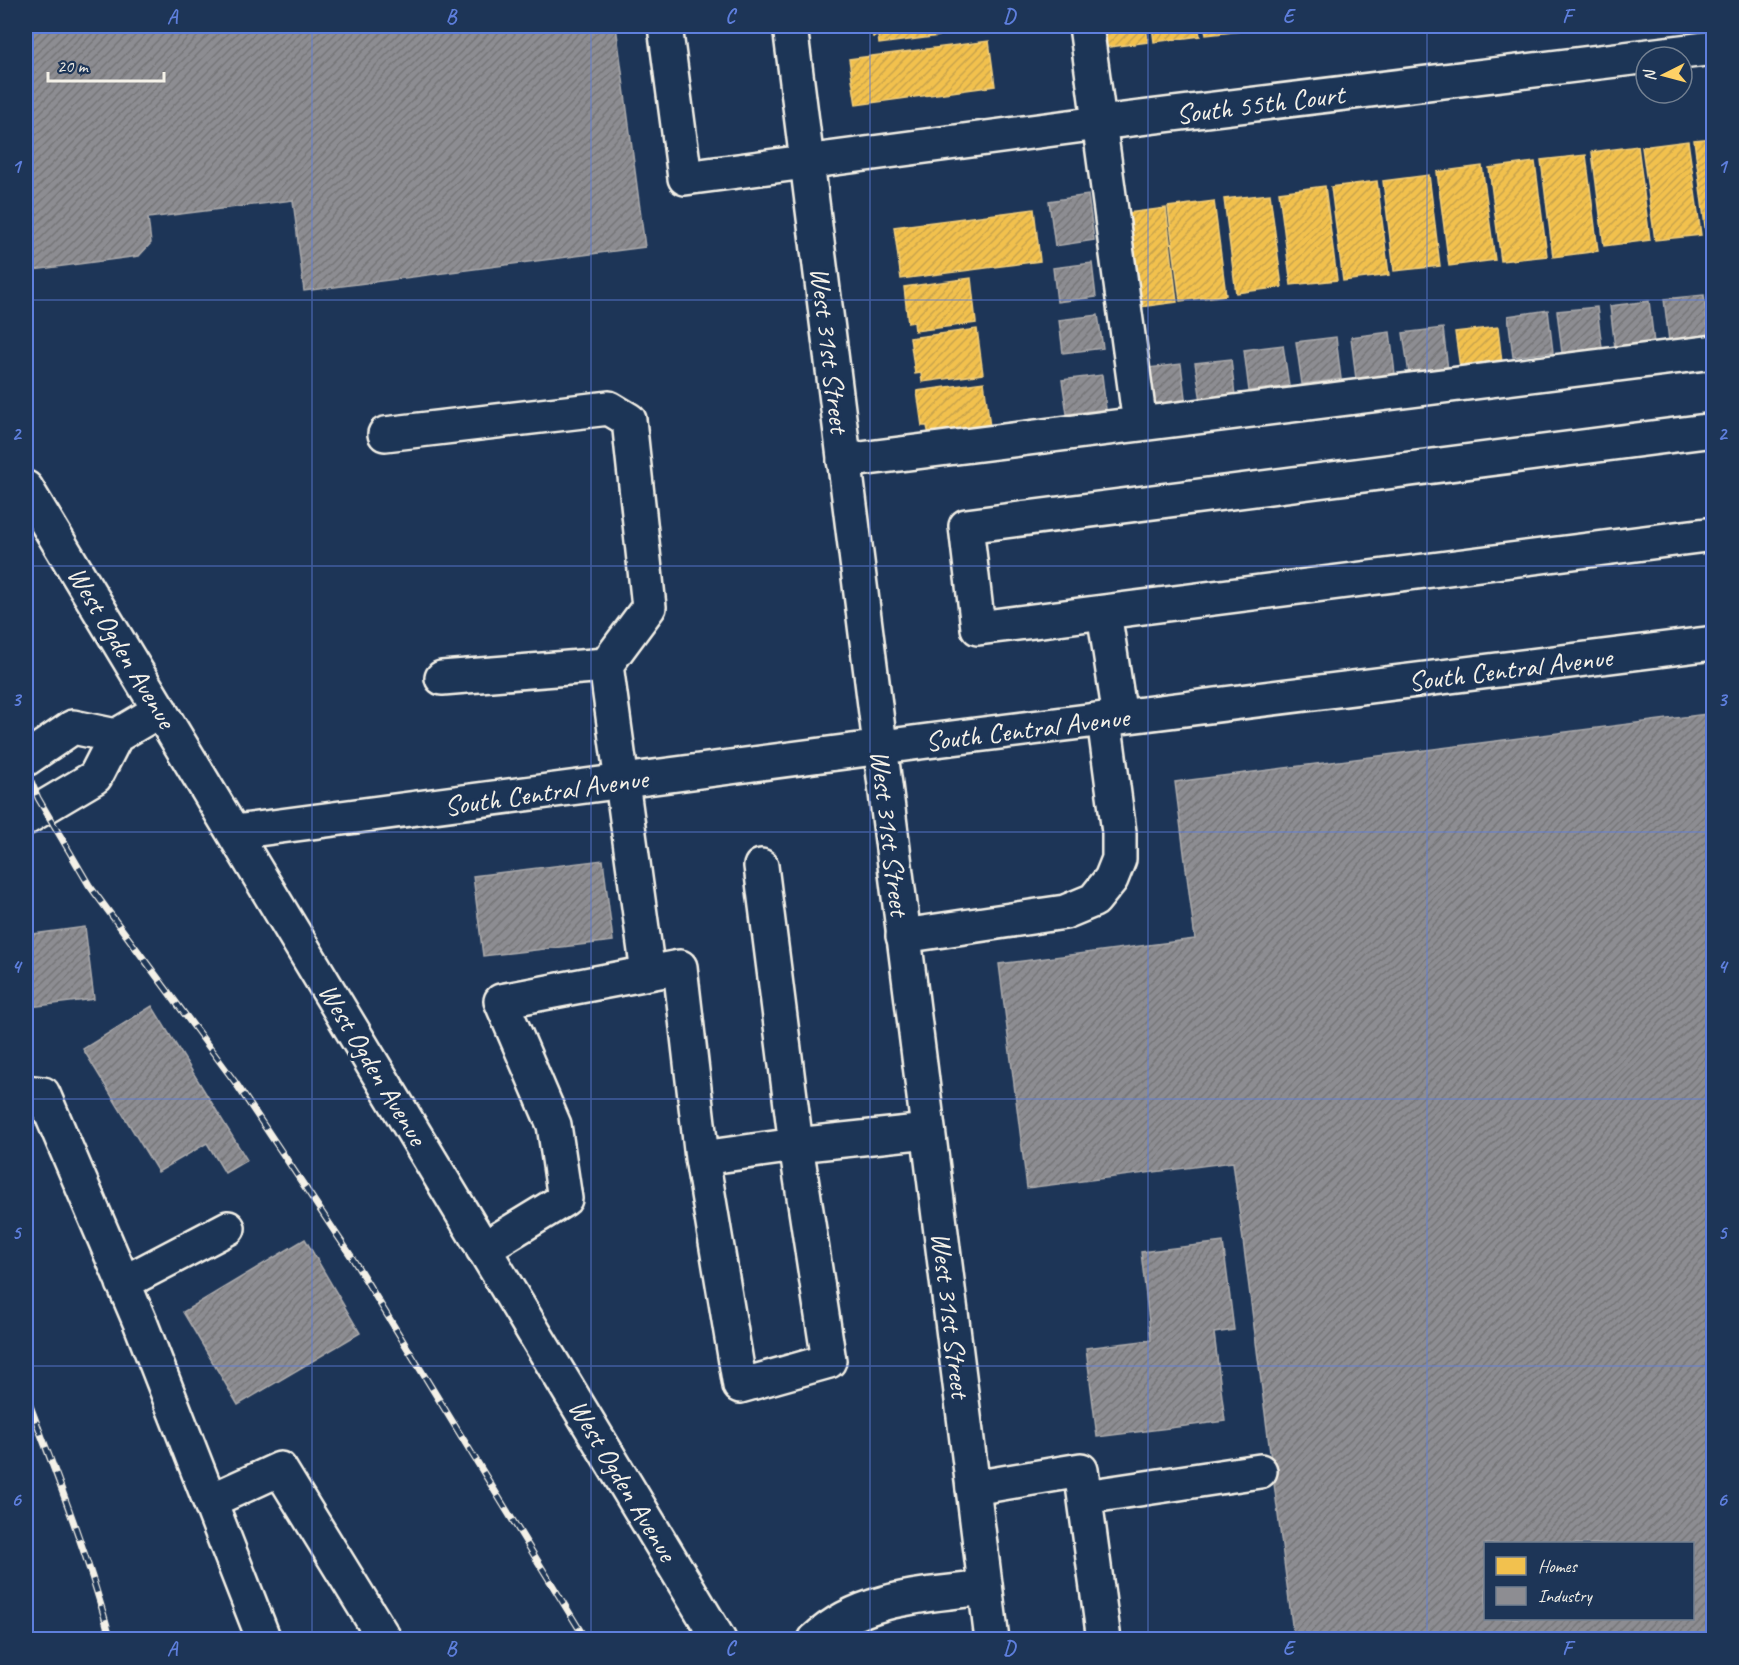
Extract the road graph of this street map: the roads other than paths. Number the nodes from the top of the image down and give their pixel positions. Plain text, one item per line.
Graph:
1 (665, 26) edge
2 (790, 26) edge
3 (1086, 26) edge
4 (1713, 48) edge
5 (1099, 123) junction
6 (807, 162) junction
7 (1713, 352) edge
8 (1140, 424) junction
9 (1713, 430) edge
10 (385, 434) dead end
11 (844, 461) junction
12 (26, 488) edge
13 (1713, 534) edge
14 (1104, 612) junction
15 (1713, 643) edge
16 (606, 665) junction
17 (442, 678) dead end
18 (160, 710) junction
19 (1112, 718) junction
20 (116, 736) junction
21 (879, 747) junction
22 (26, 759) edge
23 (621, 782) junction
24 (26, 818) edge
25 (235, 832) junction
26 (761, 866) dead end
27 (903, 936) junction
28 (648, 973) junction
29 (26, 1092) edge
30 (928, 1131) junction
31 (796, 1145) junction
32 (702, 1158) junction
33 (228, 1228) dead end
34 (483, 1249) junction
35 (123, 1283) junction
36 (1260, 1471) dead end
37 (973, 1488) junction
38 (1085, 1497) junction
39 (210, 1501) junction
40 (985, 1588) junction
41 (264, 1640) edge
42 (385, 1640) edge
43 (719, 1640) edge
44 (814, 1640) edge
45 (992, 1640) edge
46 (1104, 1640) edge

1 - 6 main road, South 55th Court
2 - 6 main road, West 31st Street
3 - 5 main road
4 - 5 main road, South 55th Court
5 - 6 main road, South 55th Court
5 - 8 main road
6 - 11 main road, West 31st Street
7 - 8 main road
8 - 11 main road
9 - 14 main road
10 - 16 main road
11 - 21 main road, West 31st Street
12 - 18 main road, West Ogden Avenue
13 - 14 main road
14 - 19 main road
15 - 19 main road, South Central Avenue
16 - 17 main road
16 - 23 main road
18 - 20 main road
18 - 25 main road, West Ogden Avenue
19 - 21 main road, South Central Avenue
19 - 27 main road
20 - 22 main road
20 - 24 main road
21 - 23 main road, South Central Avenue
21 - 27 main road, West 31st Street
23 - 25 main road, South Central Avenue
23 - 28 main road
25 - 34 main road, West Ogden Avenue
26 - 31 main road
27 - 30 main road, West 31st Street
28 - 32 main road
28 - 34 main road
29 - 35 main road
30 - 31 main road
30 - 37 main road, West 31st Street
31 - 32 main road
31 - 32 main road
33 - 35 main road
34 - 43 main road, West Ogden Avenue
35 - 39 main road
36 - 38 main road
37 - 38 main road
37 - 40 main road, West 31st Street
38 - 46 main road
39 - 41 main road
39 - 42 main road
40 - 44 main road
40 - 45 main road, West 31st Street

